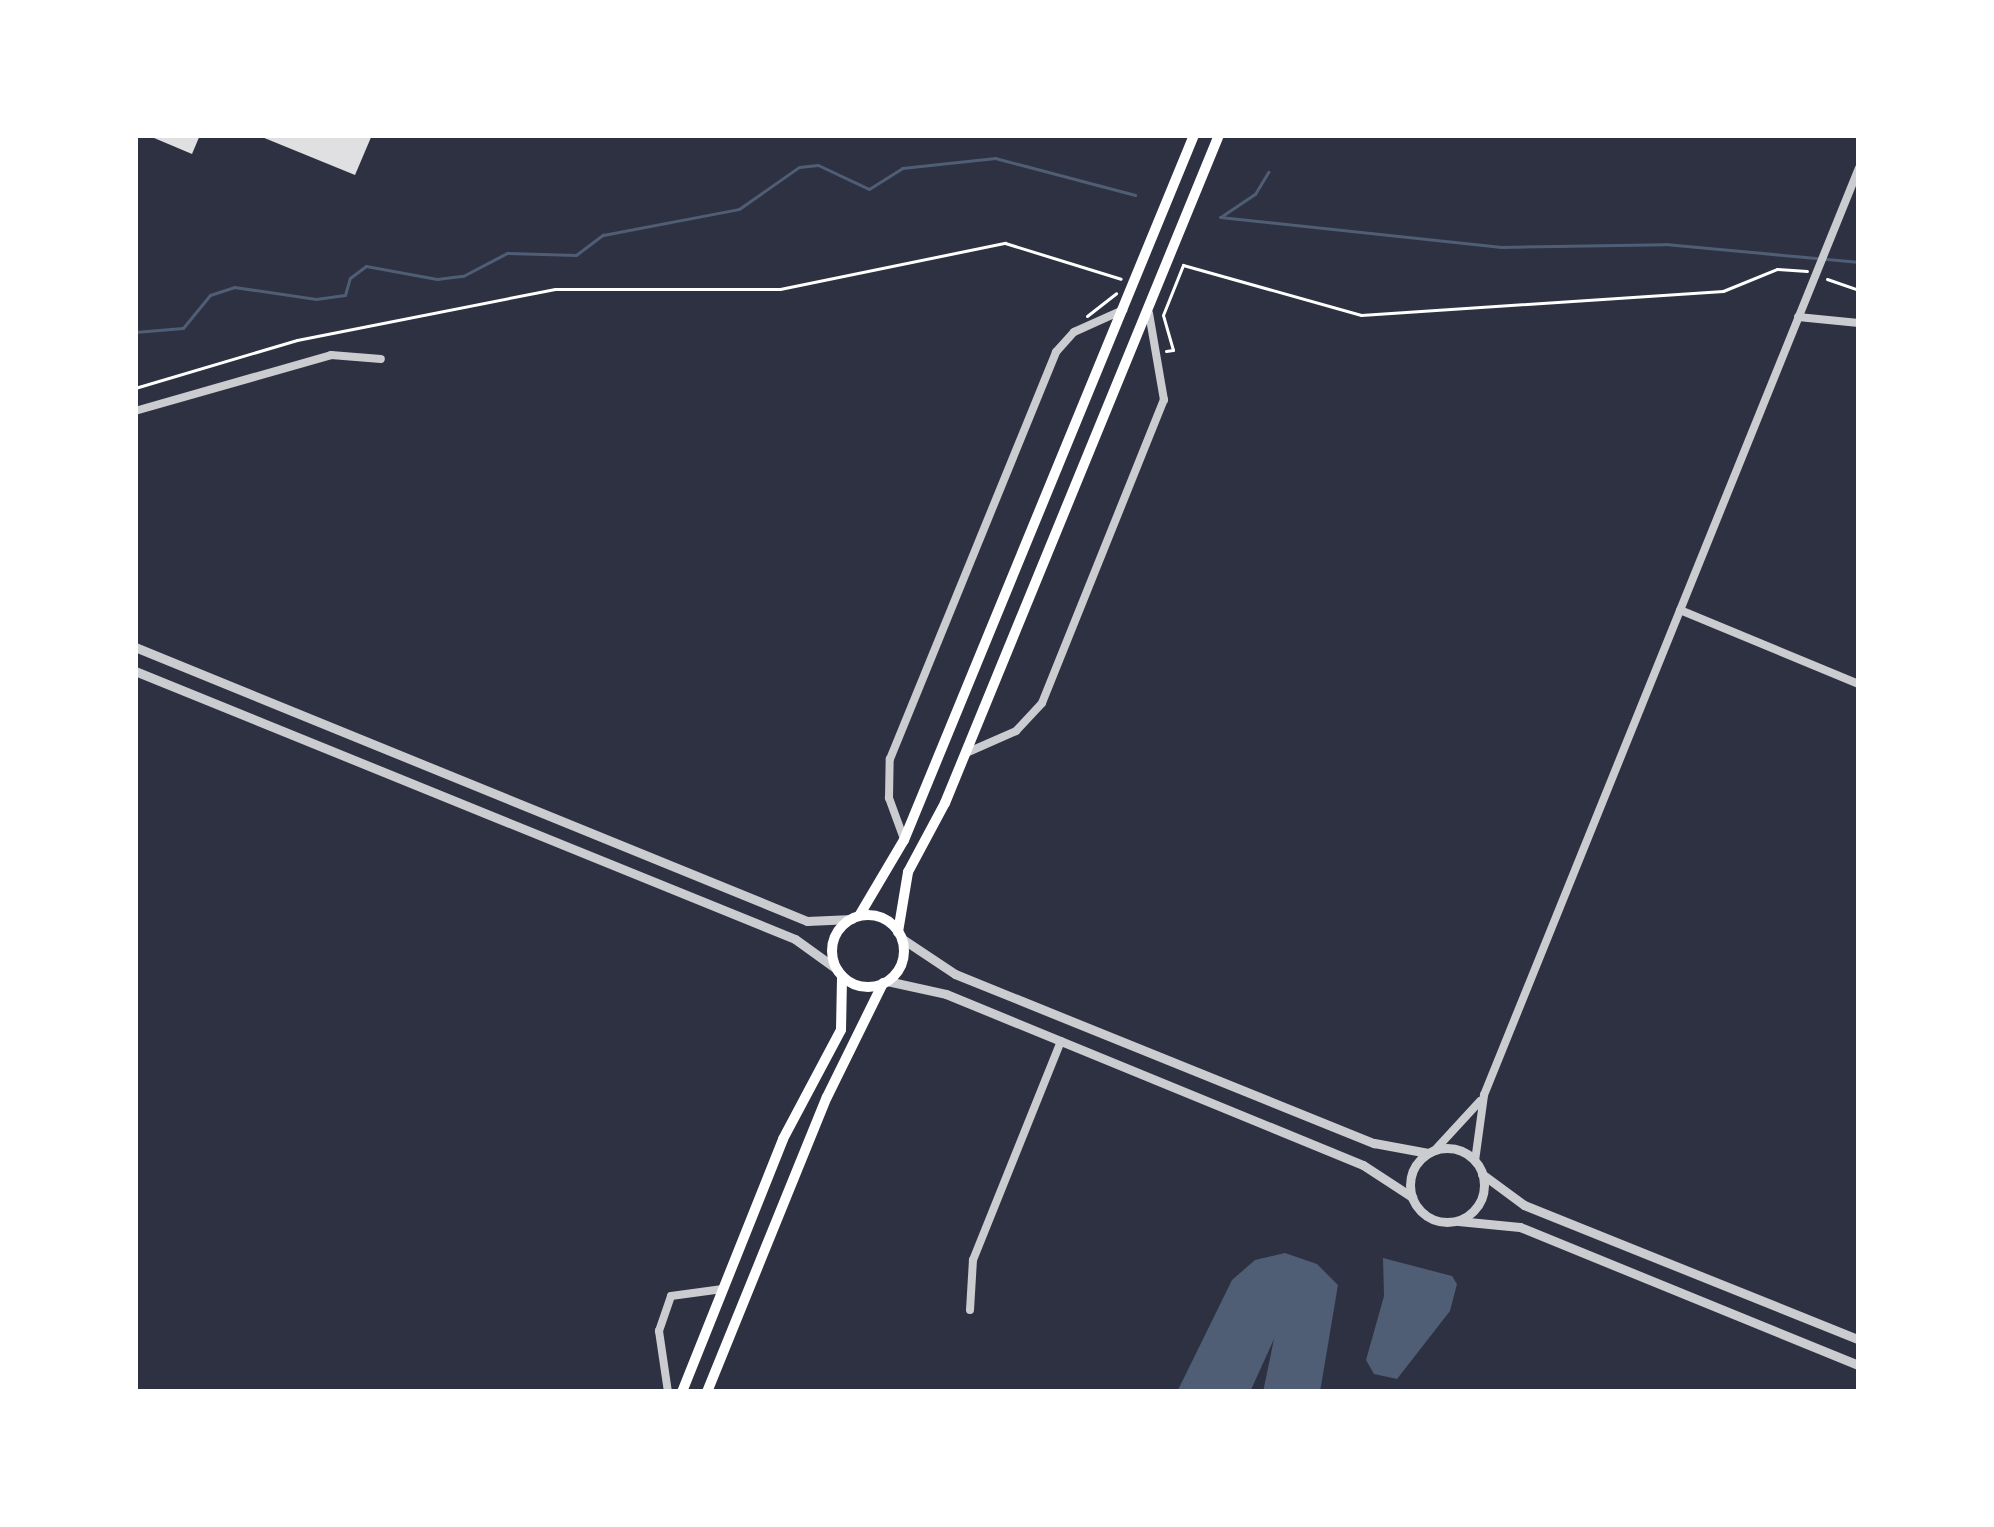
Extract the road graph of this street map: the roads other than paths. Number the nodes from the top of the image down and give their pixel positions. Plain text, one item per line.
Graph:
1 (1194, 135) edge
2 (1219, 135) edge
3 (1859, 167) edge
4 (1125, 309) junction
5 (1149, 314) junction
6 (1798, 317) junction
7 (1859, 323) edge
8 (381, 359) dead end
9 (135, 411) edge
10 (1680, 610) junction
11 (135, 646) edge
12 (135, 671) edge
13 (1859, 684) edge
14 (966, 753) junction
15 (904, 840) junction
16 (856, 918) junction
17 (900, 935) junction
18 (840, 973) junction
19 (885, 982) junction
20 (1061, 1041) junction
21 (1484, 1095) junction
22 (1284, 1106) junction
23 (1275, 1129) junction
24 (1432, 1152) junction
25 (1475, 1161) junction
26 (1482, 1174) junction
27 (1412, 1197) junction
28 (1458, 1221) junction
29 (723, 1289) junction
30 (970, 1310) dead end
31 (1859, 1340) edge
32 (1859, 1365) edge
33 (668, 1392) edge
34 (682, 1392) edge
35 (706, 1392) edge

1 - 4 main road
2 - 5 main road
3 - 6 street
4 - 15 main road
4 - 15 street
5 - 14 main road
5 - 14 street
6 - 7 street
6 - 10 street
8 - 9 street
10 - 13 street
10 - 21 street
11 - 16 street
12 - 18 street
14 - 17 main road
15 - 16 main road
16 - 17 main road
16 - 18 main road
17 - 19 main road
17 - 22 street
18 - 19 main road
18 - 29 main road
19 - 20 street
19 - 35 main road
20 - 23 street
20 - 30 street
21 - 24 street
21 - 25 street
22 - 23 street
22 - 24 street
23 - 27 street
24 - 25 street
24 - 27 street
25 - 26 street
26 - 28 street
26 - 31 street
27 - 28 street
28 - 32 street
29 - 33 street
29 - 34 main road

